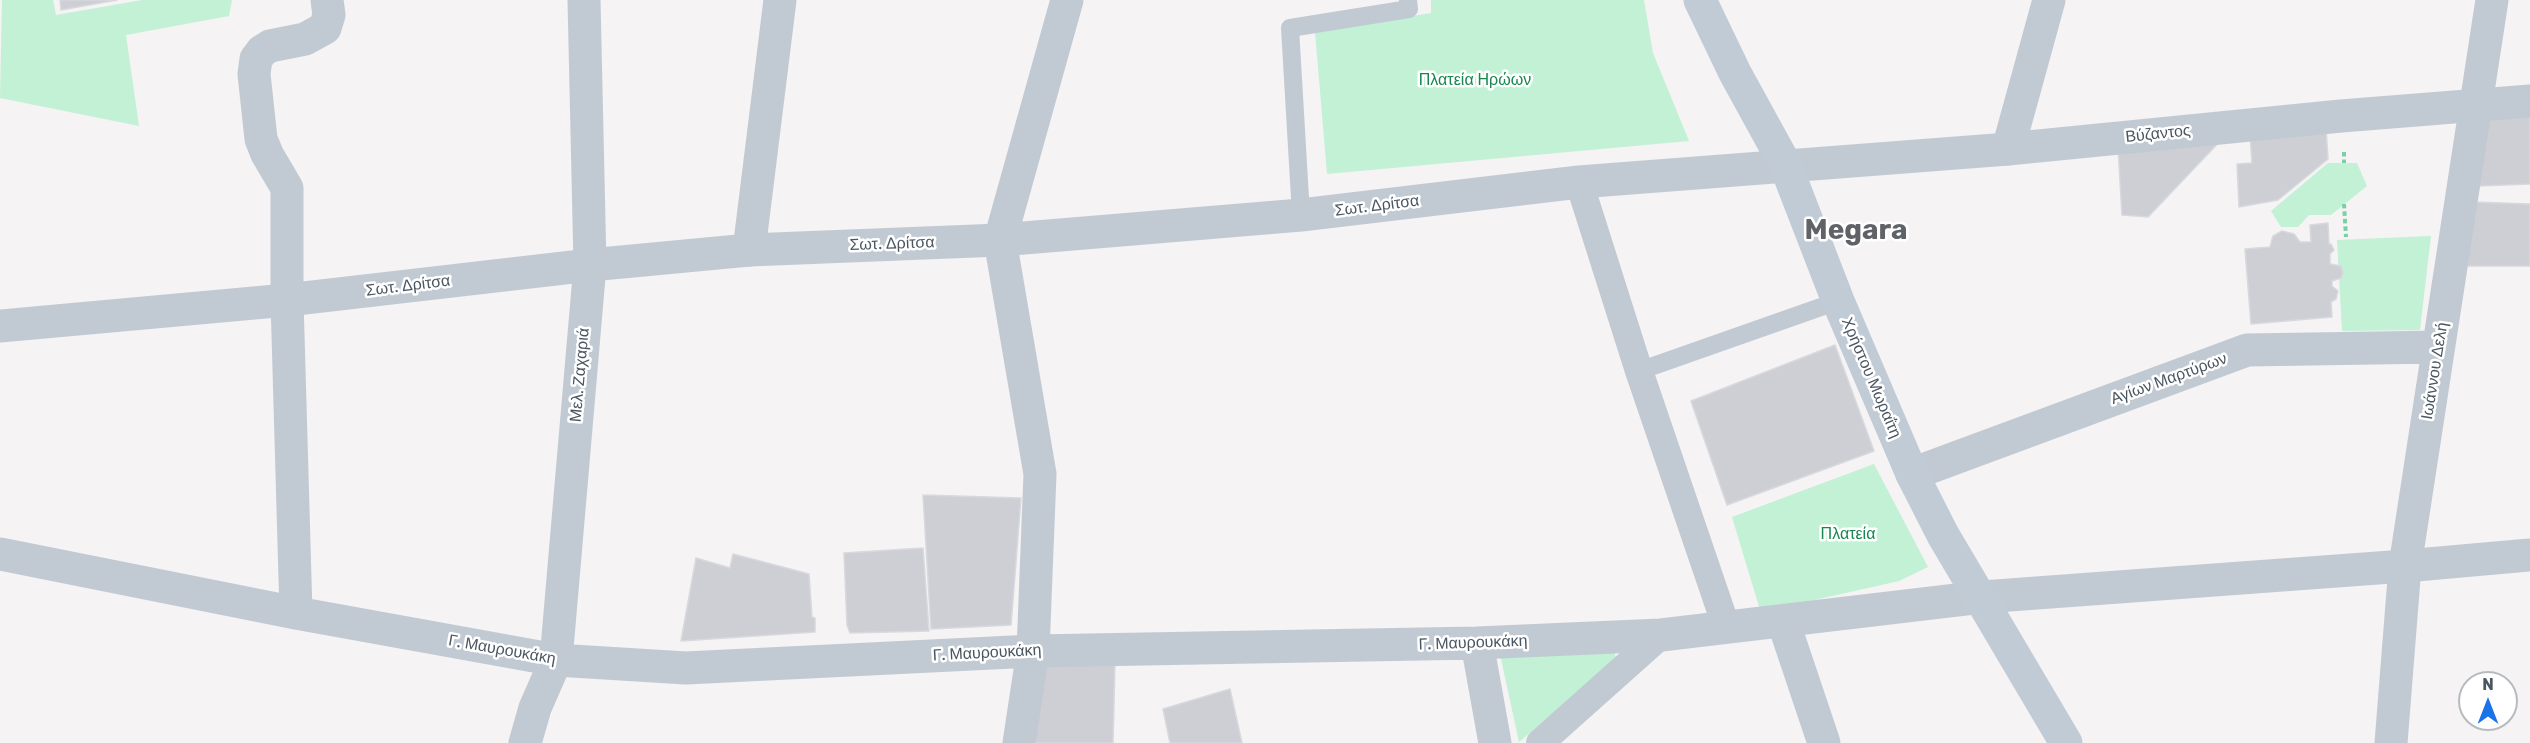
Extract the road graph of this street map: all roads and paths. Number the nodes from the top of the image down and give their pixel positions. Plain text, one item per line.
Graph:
1 (327, 0) edge
2 (584, 0) edge
3 (780, 0) edge
4 (1067, 0) edge
5 (1408, 0) edge
6 (1700, 0) edge
7 (2049, 0) edge
8 (2492, 0) edge
9 (2530, 101) edge
10 (2477, 105) junction
11 (2008, 149) junction
12 (1785, 164) junction
13 (1579, 182) junction
14 (2344, 204) dead end
15 (1301, 215) junction
16 (2346, 237) dead end
17 (1000, 240) junction
18 (748, 250) junction
19 (590, 265) junction
20 (286, 300) junction
21 (1838, 301) junction
22 (0, 326) edge
23 (2438, 347) junction
24 (1639, 370) junction
25 (1912, 474) junction
26 (0, 554) edge
27 (2530, 555) edge
28 (2405, 566) junction
29 (1982, 597) junction
30 (296, 613) junction
31 (1783, 621) junction
32 (1726, 626) junction
33 (1661, 635) junction
34 (1477, 643) junction
35 (1033, 651) junction
36 (556, 660) junction
37 (525, 743) edge
38 (1019, 743) edge
39 (1495, 743) edge
40 (1540, 743) edge
41 (1824, 743) edge
42 (2066, 743) edge
43 (2391, 743) edge

1 - 20 street
2 - 19 street, Μελ. Ζαχαριά
3 - 18 street
4 - 17 street
5 - 15 lane
6 - 12 main road, Χρήστου Μωραΐτη
7 - 11 street
8 - 10 street, Ιωάννου Δελή
9 - 10 street, Βύζαντος
10 - 11 street, Βύζαντος
10 - 23 street, Ιωάννου Δελή
11 - 12 street, Βύζαντος
12 - 13 street, Σωτ. Δρίτσα
12 - 21 main road, Χρήστου Μωραΐτη
13 - 15 street, Σωτ. Δρίτσα
13 - 24 street
14 - 16 path
15 - 17 street, Σωτ. Δρίτσα
17 - 18 street, Σωτ. Δρίτσα
17 - 35 street
18 - 19 street, Σωτ. Δρίτσα
19 - 20 street, Σωτ. Δρίτσα
19 - 36 street, Μελ. Ζαχαριά
20 - 22 street, Σωτ. Δρίτσα
20 - 30 street
21 - 24 lane
21 - 25 main road, Χρήστου Μωραΐτη
23 - 25 street, Αγίων Μαρτύρων
23 - 28 street, Ιωάννου Δελή
24 - 32 street
25 - 29 main road, Χρήστου Μωραΐτη
26 - 30 street, Γ. Μαυρουκάκη
27 - 28 street, Γ. Μαυρουκάκη
28 - 29 street, Γ. Μαυρουκάκη
28 - 43 street, Ιωάννου Δελή
29 - 31 street, Γ. Μαυρουκάκη
29 - 42 main road, Χρήστου Μωραΐτη
30 - 36 street, Γ. Μαυρουκάκη
31 - 32 street, Γ. Μαυρουκάκη
31 - 41 street
32 - 33 street, Γ. Μαυρουκάκη
33 - 34 street, Γ. Μαυρουκάκη
33 - 40 street
34 - 35 street, Γ. Μαυρουκάκη
34 - 39 street
35 - 36 street, Γ. Μαυρουκάκη
35 - 38 street
36 - 37 street, Μελ. Ζαχαριά

